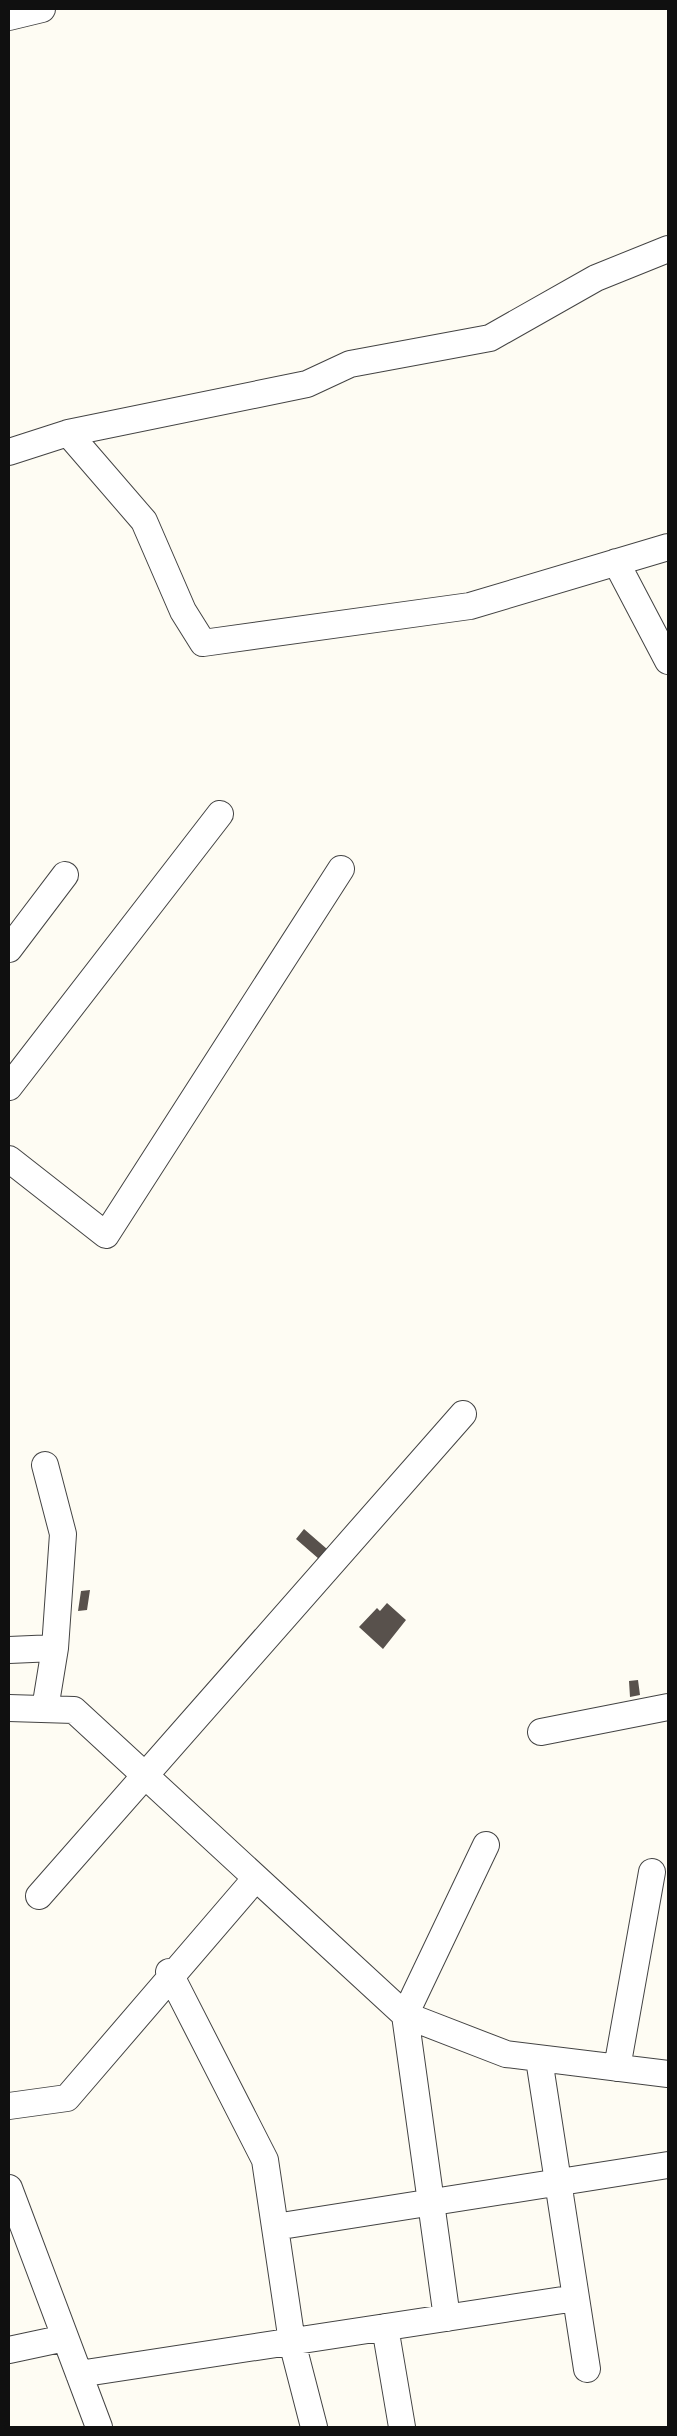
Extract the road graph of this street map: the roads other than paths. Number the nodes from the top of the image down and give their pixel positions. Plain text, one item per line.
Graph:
1 (42, 9) edge
2 (9, 17) edge
3 (668, 249) edge
4 (68, 433) junction
5 (9, 452) edge
6 (668, 547) edge
7 (616, 562) junction
8 (668, 661) edge
9 (220, 814) dead end
10 (341, 869) dead end
11 (65, 875) dead end
12 (9, 949) edge
13 (9, 1088) edge
14 (9, 1159) edge
15 (463, 1414) dead end
16 (45, 1465) dead end
17 (55, 1648) junction
18 (9, 1650) edge
19 (668, 1707) edge
20 (9, 1708) edge
21 (45, 1709) junction
22 (542, 1732) dead end
23 (145, 1775) junction
24 (486, 1845) dead end
25 (652, 1872) dead end
26 (256, 1878) junction
27 (39, 1896) dead end
28 (170, 1974) junction
29 (405, 2015) junction
30 (539, 2059) junction
31 (617, 2068) junction
32 (668, 2074) edge
33 (9, 2106) edge
34 (668, 2165) edge
35 (558, 2182) junction
36 (9, 2188) edge
37 (431, 2202) junction
38 (275, 2227) junction
39 (576, 2298) junction
40 (447, 2318) junction
41 (385, 2328) junction
42 (65, 2338) junction
43 (292, 2342) junction
44 (9, 2350) edge
45 (587, 2369) dead end
46 (79, 2374) junction
47 (99, 2427) edge
48 (314, 2427) edge
49 (402, 2427) edge

1 - 2 street
3 - 4 street
4 - 5 street
4 - 7 street
6 - 7 street
7 - 8 street
9 - 13 street
10 - 14 street
11 - 12 street
15 - 23 street
16 - 17 street
17 - 18 street
17 - 21 street
19 - 22 street
20 - 21 street
21 - 23 street
23 - 26 street
23 - 27 street
24 - 29 street
25 - 31 street
26 - 28 street
26 - 29 street
28 - 33 street
28 - 38 street
29 - 30 street
29 - 37 street
30 - 31 street
30 - 35 street
31 - 32 street
34 - 35 street
35 - 37 street
35 - 39 street
36 - 42 street
37 - 38 street
37 - 40 street
38 - 43 street
39 - 40 street
39 - 45 street
40 - 41 street
41 - 43 street
41 - 49 street
42 - 44 street
42 - 46 street
43 - 46 street
43 - 48 street
46 - 47 street

